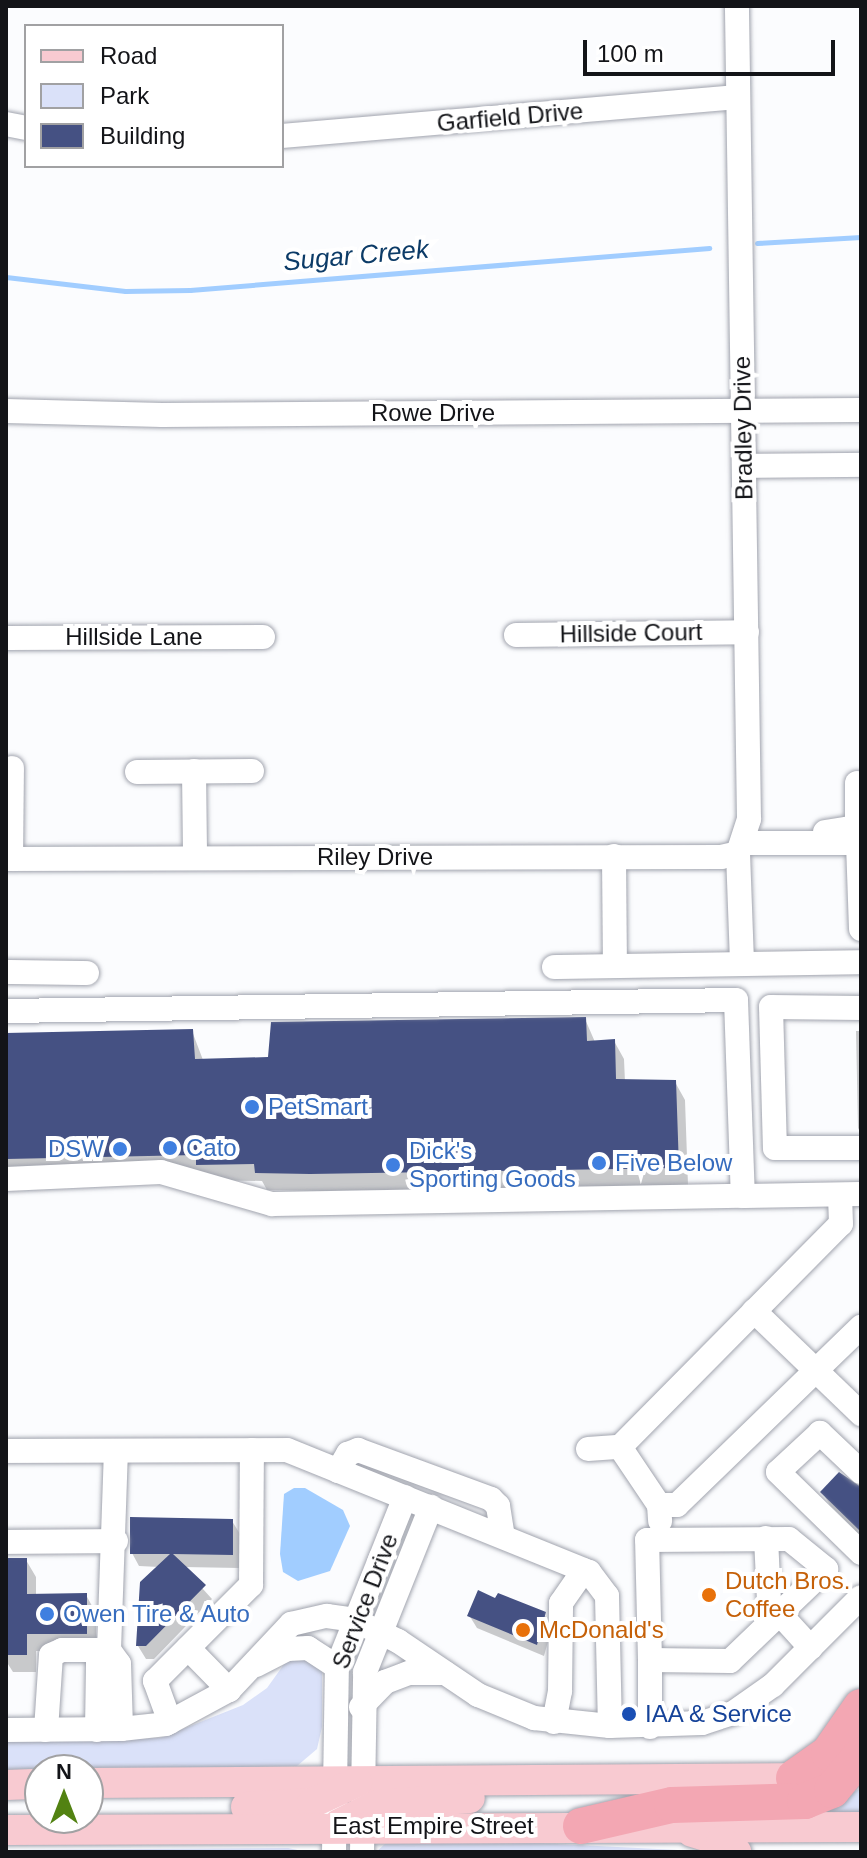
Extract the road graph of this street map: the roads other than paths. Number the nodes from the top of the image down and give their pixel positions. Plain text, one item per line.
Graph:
1 (737, 6) edge
2 (737, 97) junction
3 (284, 136) edge
4 (743, 410) junction
5 (861, 410) edge
6 (6, 411) edge
7 (861, 465) edge
8 (744, 466) junction
9 (747, 632) junction
10 (516, 635) dead end
11 (263, 637) dead end
12 (6, 638) edge
13 (12, 768) dead end
14 (194, 771) junction
15 (252, 771) dead end
16 (137, 772) dead end
17 (857, 783) dead end
18 (743, 845) junction
19 (614, 856) junction
20 (195, 858) junction
21 (9, 859) edge
22 (861, 929) edge
23 (861, 962) edge
24 (742, 964) junction
25 (615, 966) junction
26 (554, 967) dead end
27 (6, 972) edge
28 (87, 973) dead end
29 (861, 1008) edge
30 (6, 1011) edge
31 (861, 1148) edge
32 (6, 1179) edge
33 (743, 1196) junction
34 (850, 1207) edge
35 (754, 1311) junction
36 (861, 1327) edge
37 (817, 1371) junction
38 (857, 1403) edge
39 (620, 1447) junction
40 (588, 1449) dead end
41 (252, 1450) junction
42 (6, 1451) edge
43 (116, 1451) junction
44 (338, 1471) junction
45 (861, 1472) edge
46 (405, 1497) junction
47 (659, 1505) junction
48 (431, 1507) junction
49 (503, 1536) junction
50 (766, 1538) junction
51 (660, 1540) junction
52 (116, 1541) junction
53 (6, 1542) edge
54 (861, 1553) edge
55 (584, 1570) junction
56 (861, 1597) edge
57 (777, 1616) junction
58 (354, 1620) junction
59 (380, 1632) junction
60 (188, 1648) junction
61 (811, 1648) junction
62 (109, 1650) junction
63 (650, 1660) junction
64 (337, 1667) junction
65 (250, 1668) junction
66 (445, 1673) junction
67 (229, 1690) junction
68 (361, 1707) junction
69 (861, 1707) edge
70 (170, 1722) junction
71 (554, 1722) junction
72 (610, 1726) junction
73 (650, 1727) junction
74 (6, 1730) edge
75 (46, 1730) junction
76 (109, 1730) junction
77 (856, 1770) edge
78 (616, 1778) junction
79 (794, 1778) junction
80 (104, 1783) edge
81 (343, 1785) junction
82 (104, 1812) edge
83 (663, 1825) junction
84 (581, 1826) junction
85 (802, 1826) junction
86 (861, 1827) edge
87 (6, 1830) edge
88 (351, 1834) edge
89 (736, 1852) edge
90 (776, 1852) edge

1 - 2 street, Bradley Drive
2 - 3 street, Garfield Drive
2 - 4 street, Bradley Drive
4 - 5 street, Rowe Drive
4 - 6 street, Rowe Drive
4 - 8 street, Bradley Drive
7 - 8 street
8 - 9 street, Bradley Drive
9 - 10 street, Hillside Court
9 - 18 street, Bradley Drive
11 - 12 street, Hillside Lane
13 - 21 street
14 - 15 street
14 - 16 street
14 - 20 street
17 - 18 street
18 - 19 street, Riley Drive
18 - 22 street
18 - 24 street, Bradley Drive
19 - 20 street, Riley Drive
19 - 25 street
20 - 21 street, Riley Drive
23 - 24 street
24 - 25 street
25 - 26 street
27 - 28 street
29 - 31 street
30 - 33 street
32 - 33 street
33 - 34 street
34 - 35 street
35 - 37 street
35 - 39 street
36 - 37 street
37 - 38 street
37 - 47 street
39 - 40 street
39 - 47 street
41 - 43 street
41 - 44 street
41 - 60 street
42 - 43 street
43 - 52 street
44 - 46 street
44 - 49 street
45 - 54 street
46 - 48 street
46 - 58 street, Service Drive
47 - 51 street
48 - 49 street
48 - 59 street, Service Drive
49 - 55 street
50 - 51 street
50 - 57 street
50 - 57 street
51 - 63 street
52 - 53 street
52 - 62 street
55 - 71 street
55 - 72 street
56 - 61 street
57 - 61 street
57 - 63 street
58 - 59 street
58 - 64 street, Service Drive
58 - 65 street
59 - 66 street
59 - 68 street, Service Drive
60 - 67 street
60 - 70 street
61 - 73 street
62 - 75 street
62 - 76 street
63 - 73 street
64 - 65 street
64 - 81 street, Service Drive
65 - 67 street
66 - 68 street
66 - 71 street
67 - 70 street
68 - 81 street, Service Drive
69 - 79 highway
70 - 76 street
71 - 72 street
72 - 73 street
74 - 75 street
75 - 76 street
77 - 79 main road, East Empire Street
77 - 84 highway
78 - 79 main road, East Empire Street
78 - 81 main road, East Empire Street
78 - 88 main road
80 - 81 main road, East Empire Street
81 - 82 main road
81 - 88 street, Service Drive
81 - 88 street, Service Drive
83 - 84 main road, East Empire Street
83 - 85 main road, East Empire Street
83 - 89 main road
84 - 88 main road, East Empire Street
85 - 86 main road, East Empire Street
85 - 90 main road
87 - 88 main road, East Empire Street

